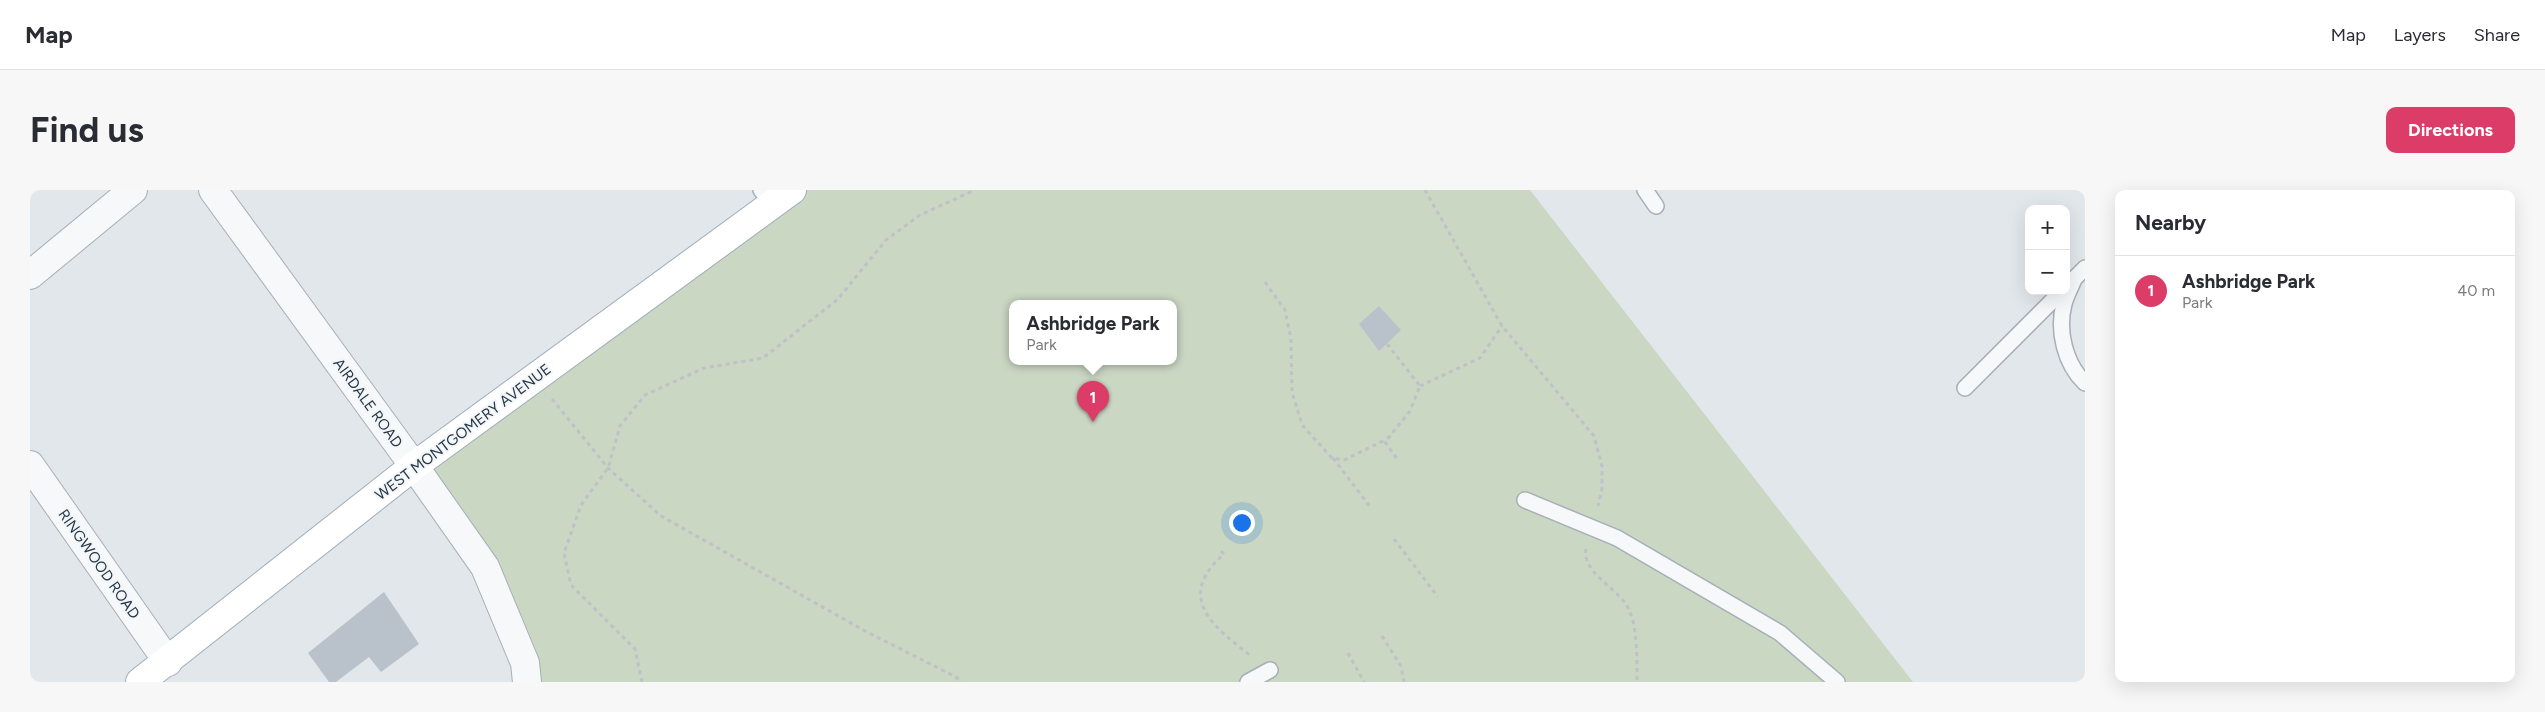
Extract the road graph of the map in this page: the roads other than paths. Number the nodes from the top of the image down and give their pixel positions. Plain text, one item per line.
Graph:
1 (133, 190) edge
2 (213, 190) edge
3 (1645, 190) edge
4 (775, 195) edge
5 (1656, 206) dead end
6 (2085, 268) edge
7 (30, 275) edge
8 (2070, 283) edge
9 (2058, 295) edge
10 (2067, 295) edge
11 (2085, 384) edge
12 (1965, 388) dead end
13 (30, 465) edge
14 (414, 466) junction
15 (1525, 500) dead end
16 (168, 662) junction
17 (1270, 670) road end
18 (140, 682) edge
19 (527, 682) edge
20 (1248, 682) edge
21 (1837, 682) edge

1 - 7 street
2 - 14 street, AIRDALE ROAD
3 - 5 lane
4 - 14 main road, WEST MONTGOMERY AVENUE
6 - 8 lane
9 - 12 lane
10 - 11 lane
13 - 16 street, RINGWOOD ROAD
14 - 16 main road, WEST MONTGOMERY AVENUE
14 - 19 street, AIRDALE ROAD
15 - 21 lane
16 - 18 main road, WEST MONTGOMERY AVENUE
17 - 20 lane

